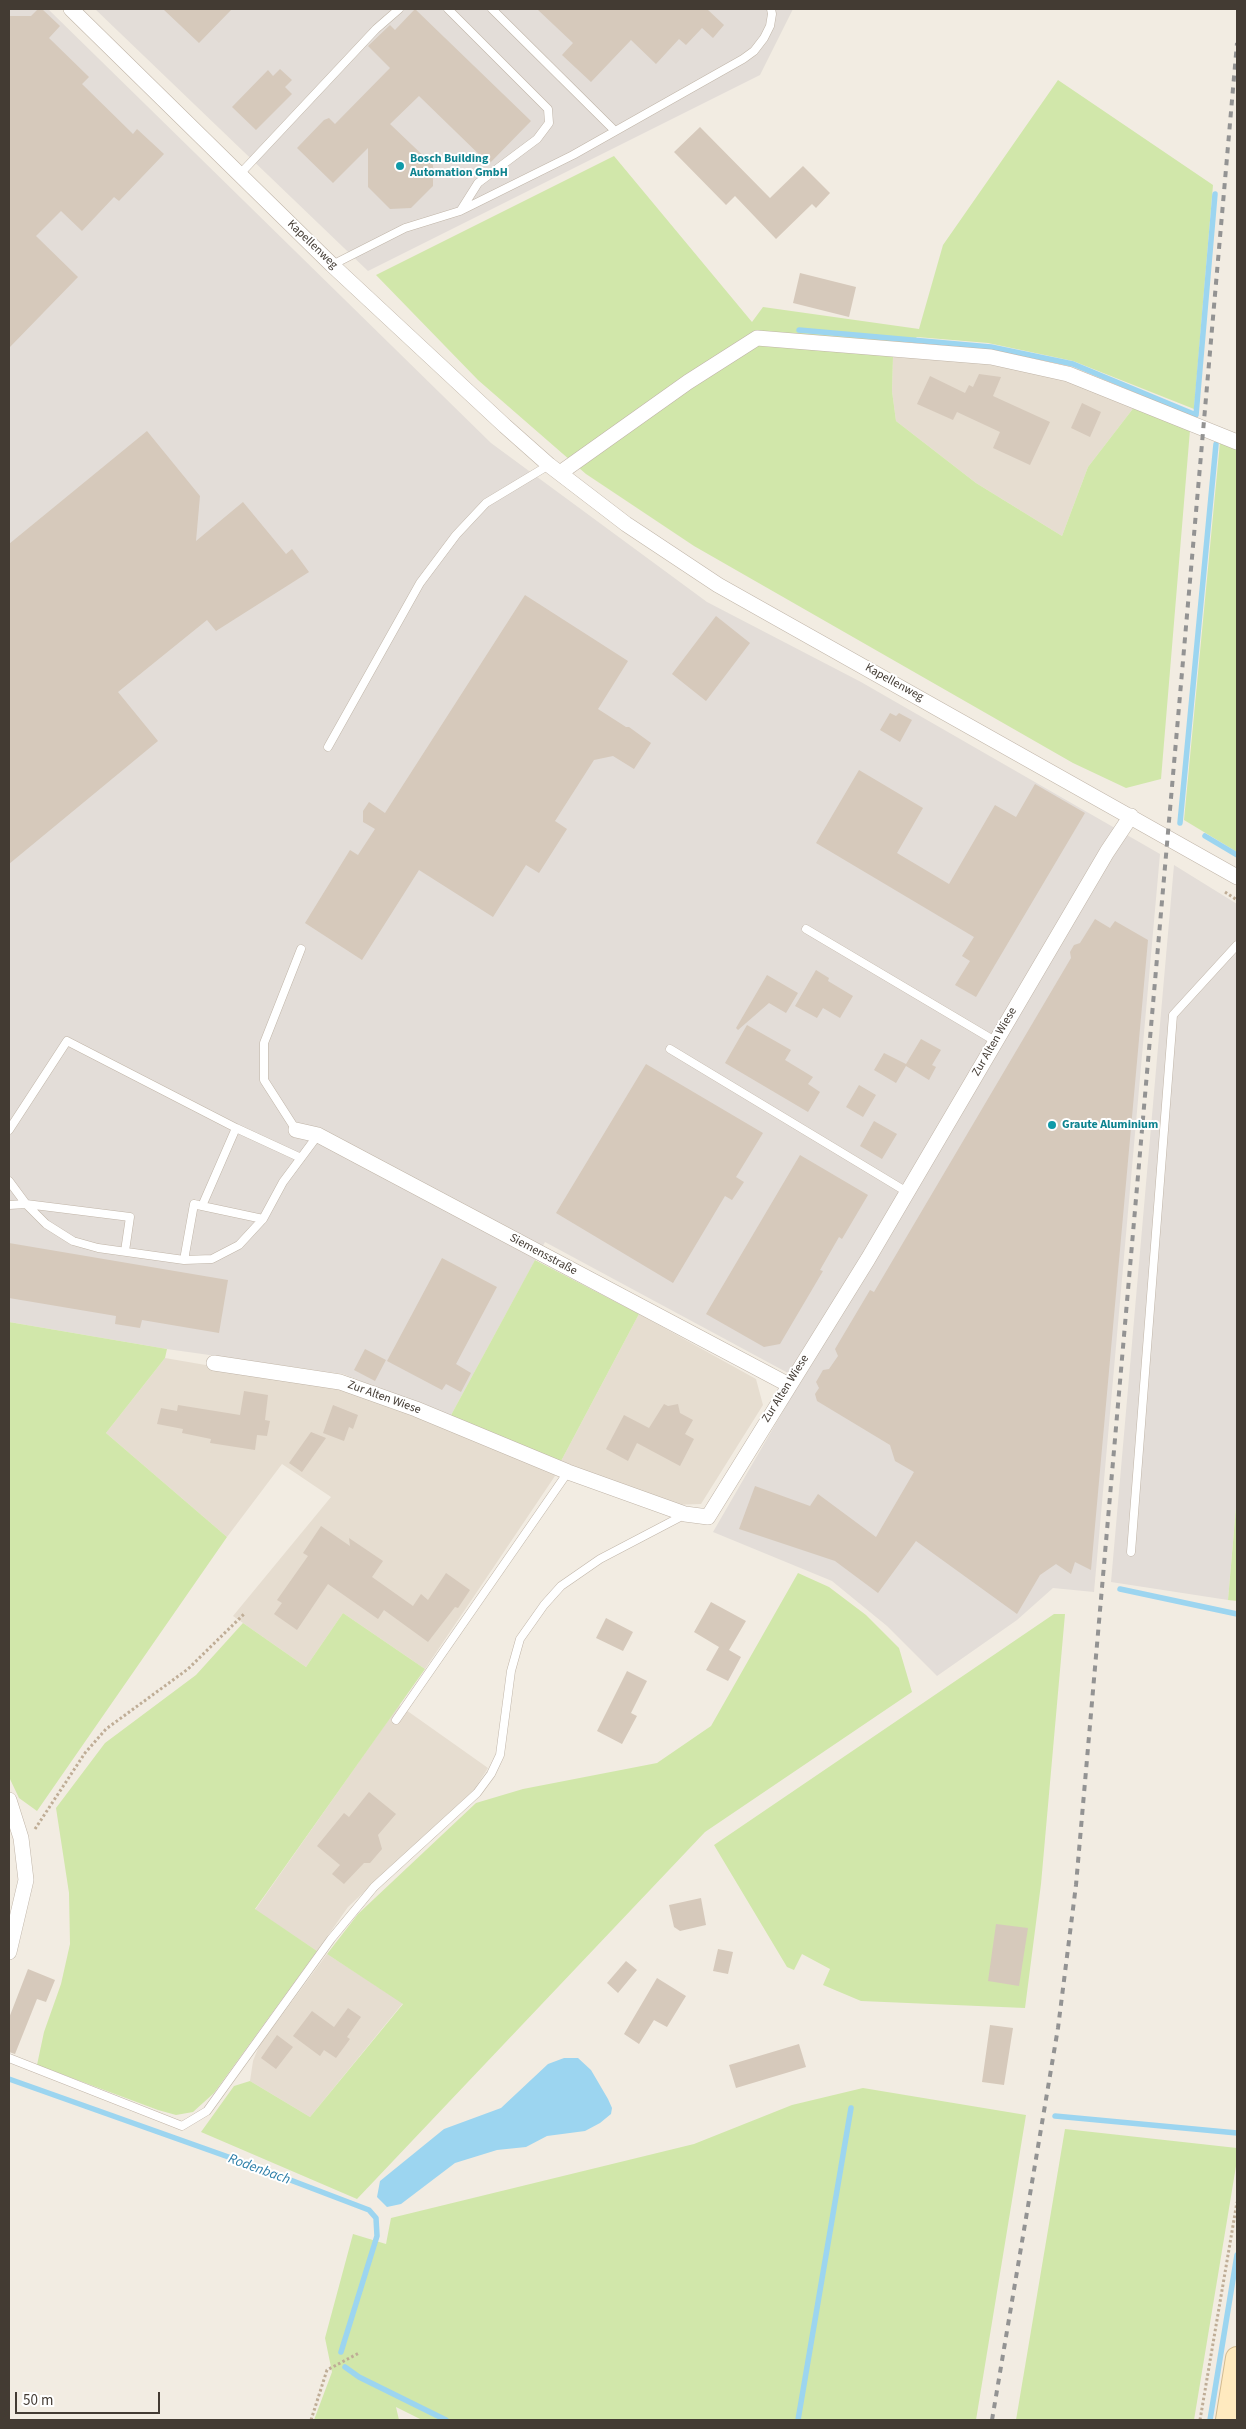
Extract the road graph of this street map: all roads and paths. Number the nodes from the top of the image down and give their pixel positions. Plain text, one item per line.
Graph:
1 (71, 9) edge
2 (399, 9) edge
3 (448, 9) edge
4 (492, 9) edge
5 (770, 9) edge
6 (614, 130) junction
7 (238, 174) junction
8 (460, 212) junction
9 (332, 265) junction
10 (1237, 442) edge
11 (554, 469) junction
12 (328, 747) dead end
13 (1131, 816) junction
14 (1237, 877) edge
15 (1222, 890) dead end
16 (1237, 900) edge
17 (806, 929) dead end
18 (1237, 945) edge
19 (301, 950) dead end
20 (995, 1041) junction
21 (670, 1049) dead end
22 (236, 1128) junction
23 (9, 1130) edge
24 (296, 1130) joint
25 (318, 1135) junction
26 (301, 1158) junction
27 (9, 1182) edge
28 (907, 1192) junction
29 (26, 1204) junction
30 (9, 1206) edge
31 (202, 1206) junction
32 (263, 1219) junction
33 (125, 1251) junction
34 (184, 1260) junction
35 (214, 1363) dead end
36 (789, 1385) junction
37 (568, 1472) junction
38 (686, 1514) junction
39 (1131, 1552) dead end
40 (244, 1614) dead end
41 (396, 1720) dead end
42 (9, 1800) edge
43 (21, 1838) junction
44 (9, 1952) edge
45 (9, 2058) edge
46 (1237, 2202) edge
47 (359, 2353) dead end
48 (1237, 2358) edge
49 (311, 2420) edge
50 (1200, 2420) edge
51 (1227, 2420) edge

1 - 7 street, Kapellenweg
2 - 7 lane
3 - 8 lane
4 - 6 lane
5 - 6 lane
6 - 8 lane
7 - 9 street, Kapellenweg
8 - 9 lane
9 - 11 street, Kapellenweg
10 - 11 street
11 - 12 lane
11 - 13 street, Kapellenweg
13 - 14 street, Kapellenweg
13 - 20 street, Zur Alten Wiese
15 - 16 path
17 - 20 lane
18 - 39 lane
19 - 24 lane
20 - 28 street, Zur Alten Wiese
21 - 28 lane
22 - 23 lane
22 - 26 lane
22 - 31 lane
24 - 25 street, Siemensstraße
25 - 26 lane
25 - 36 street, Siemensstraße
26 - 32 lane
27 - 29 lane
28 - 36 street, Zur Alten Wiese
29 - 30 lane
29 - 33 lane
29 - 33 lane
31 - 32 lane
31 - 34 lane
32 - 34 lane
33 - 34 lane
35 - 37 street, Zur Alten Wiese
36 - 38 street, Zur Alten Wiese
37 - 38 street, Zur Alten Wiese
37 - 41 lane
38 - 45 lane
40 - 43 path
42 - 43 street
43 - 44 street
46 - 50 path
47 - 49 path
48 - 51 main road

